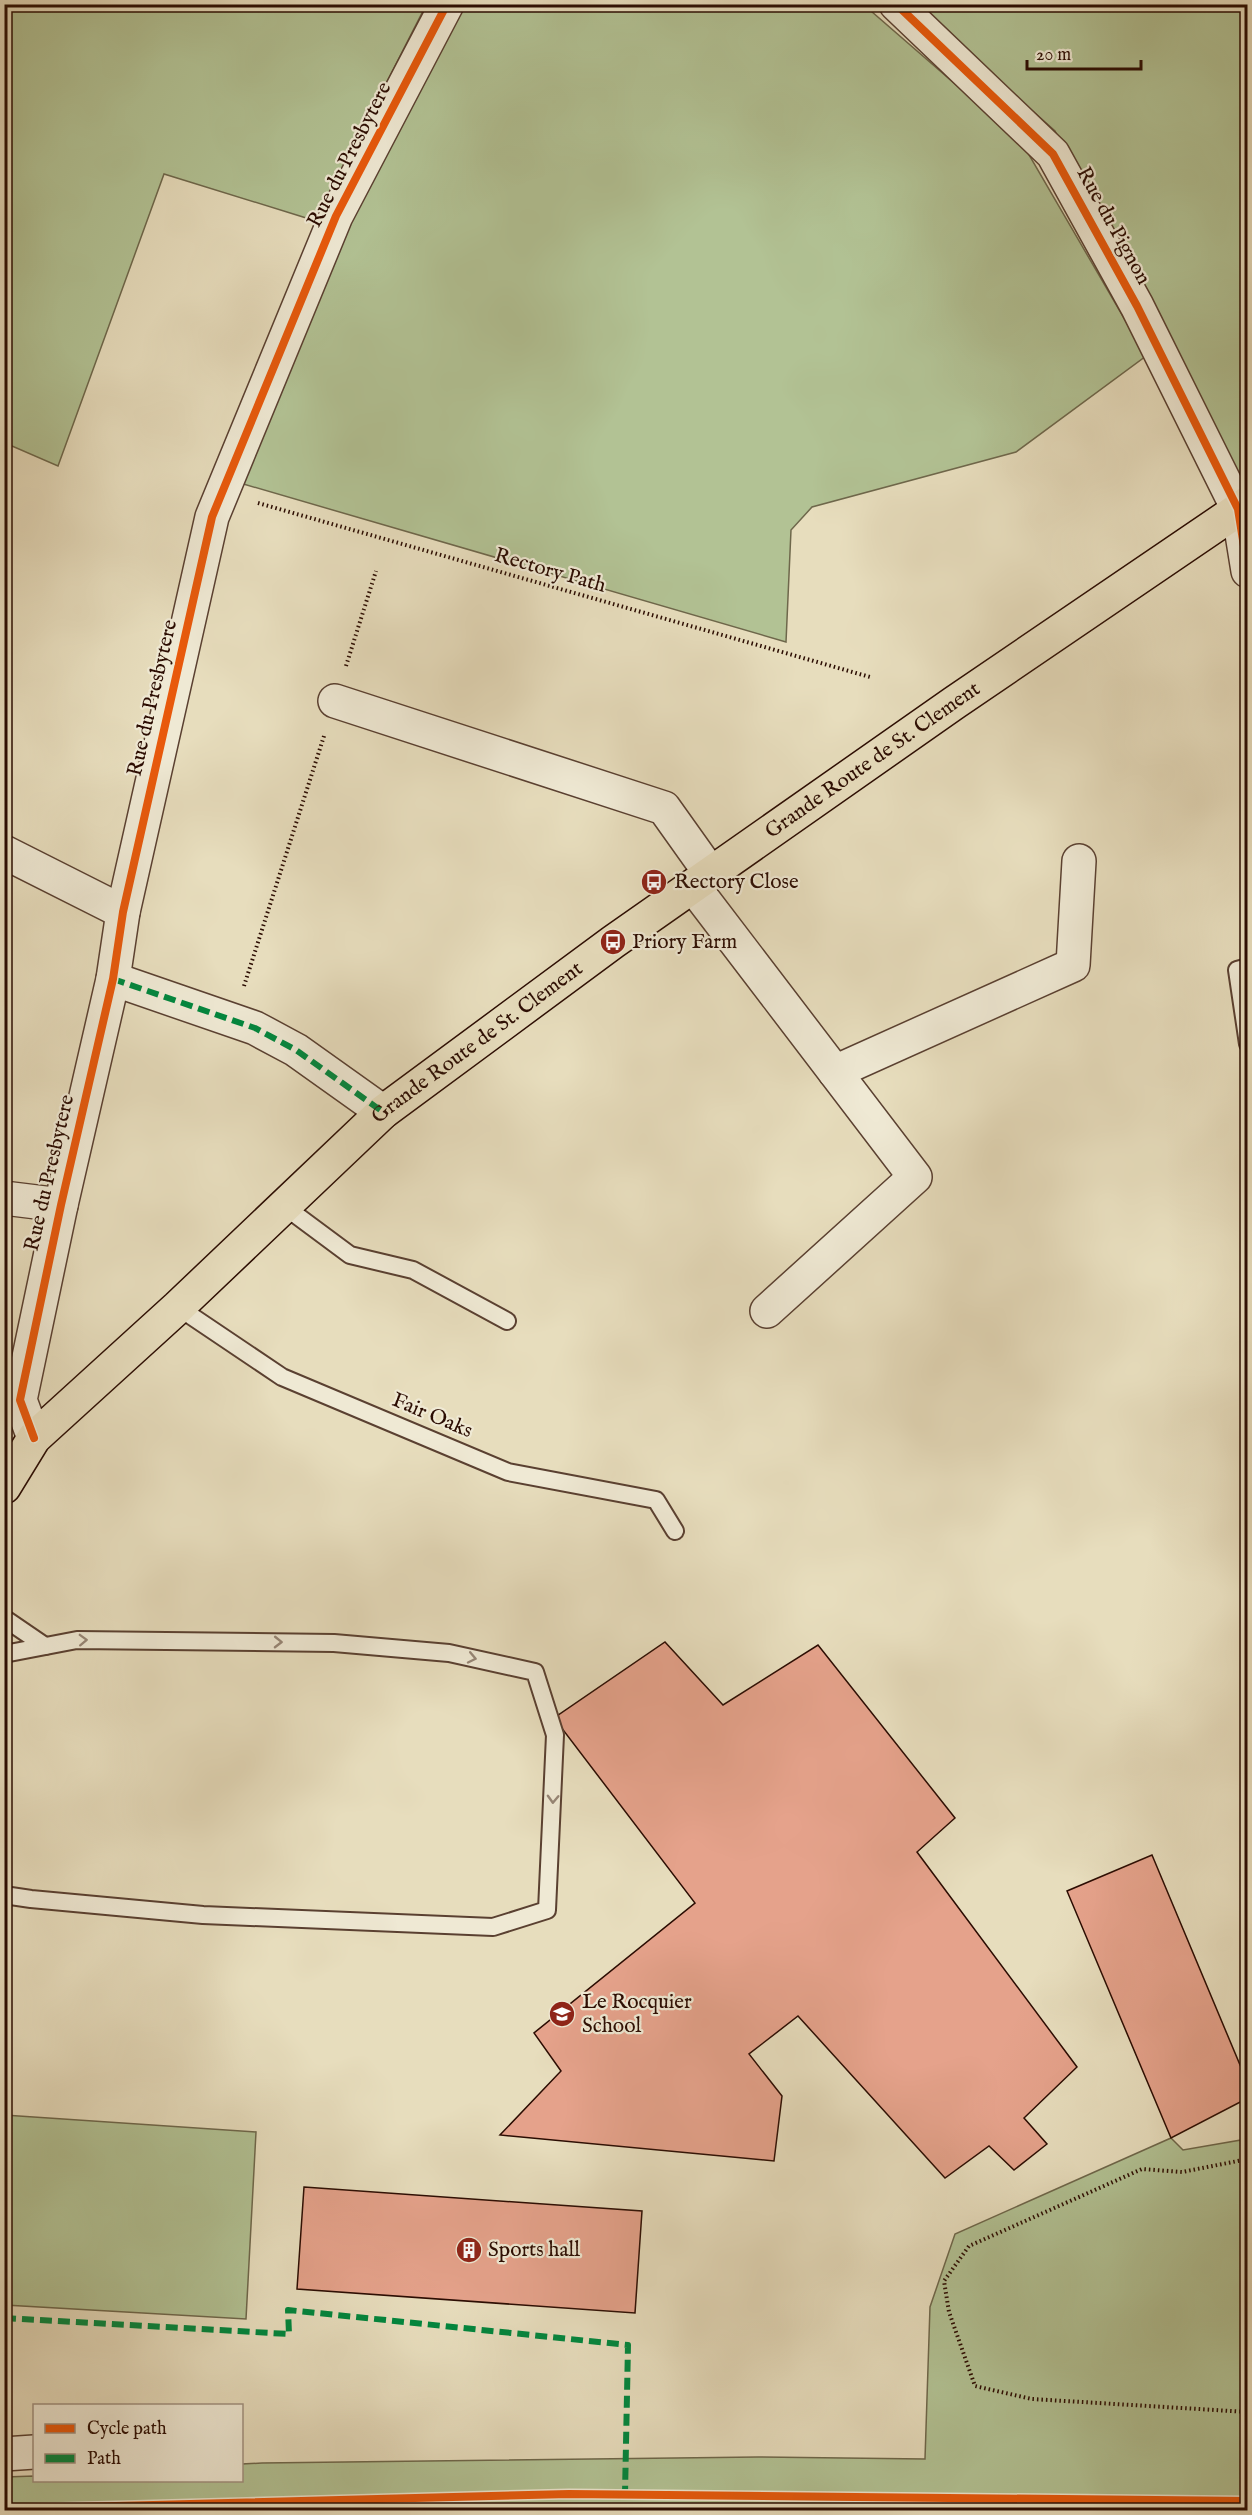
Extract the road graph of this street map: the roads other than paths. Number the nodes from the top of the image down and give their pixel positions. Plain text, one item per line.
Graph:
1 (447, 4) edge
2 (896, 4) edge
3 (1243, 506) edge
4 (1248, 571) edge
5 (335, 701) road end
6 (4, 852) edge
7 (1079, 861) dead end
8 (702, 880) junction
9 (123, 912) junction
10 (1248, 967) edge
11 (113, 979) junction
12 (1248, 1044) edge
13 (835, 1072) junction
14 (383, 1112) junction
15 (4, 1198) edge
16 (61, 1205) junction
17 (284, 1206) junction
18 (178, 1307) junction
19 (767, 1311) dead end
20 (507, 1321) dead end
21 (34, 1438) junction
22 (4, 1487) edge
23 (675, 1532) dead end
24 (4, 1618) edge
25 (45, 1646) junction
26 (4, 1654) edge
27 (4, 1895) edge
28 (33, 2452) edge
29 (4, 2454) edge

1 - 9 street, Rue du Presbytere
2 - 3 street, Rue du Pignon
3 - 4 street, Rue du Pignon
3 - 8 main road, Grande Route de St. Clement
5 - 8 street
6 - 9 street
7 - 13 street
8 - 13 street
8 - 14 main road, Grande Route de St. Clement
9 - 11 street, Rue du Presbytere
10 - 12 lane
11 - 14 street
11 - 16 street, Rue du Presbytere
13 - 19 street
14 - 17 main road, Grande Route de St. Clement
15 - 16 street
16 - 21 street, Rue du Presbytere
17 - 18 main road, Grande Route de St. Clement
17 - 20 lane
18 - 21 main road, Grande Route de St. Clement
18 - 23 lane, Fair Oaks
21 - 22 main road, Grande Route de St. Clement
24 - 25 lane
25 - 26 lane
25 -> 27 lane
28 - 29 street

